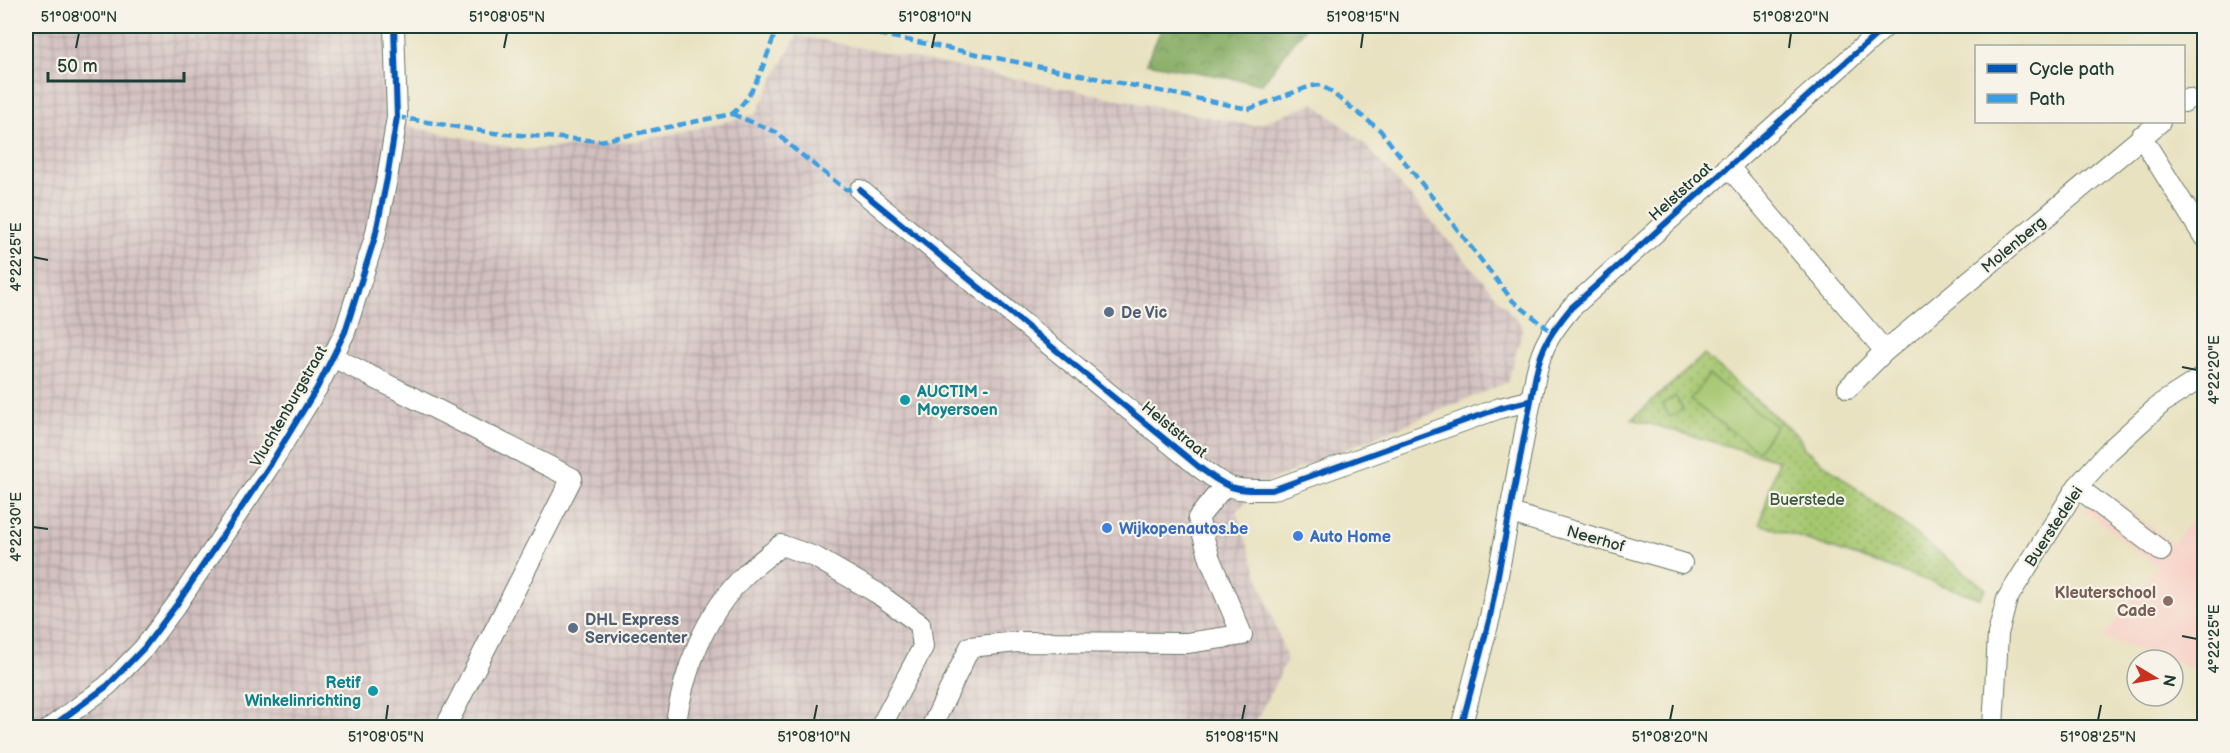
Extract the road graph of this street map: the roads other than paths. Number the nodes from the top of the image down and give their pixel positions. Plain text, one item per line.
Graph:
1 (394, 26) edge
2 (1886, 26) edge
3 (2159, 123) edge
4 (2141, 136) junction
5 (1728, 166) junction
6 (860, 190) dead end
7 (2205, 237) edge
8 (1886, 351) junction
9 (333, 357) junction
10 (2205, 376) edge
11 (1848, 388) dead end
12 (1530, 401) junction
13 (1224, 486) junction
14 (2077, 487) junction
15 (1510, 513) junction
16 (2161, 551) dead end
17 (1682, 564) dead end
18 (50, 728) edge
19 (445, 728) edge
20 (675, 728) edge
21 (880, 728) edge
22 (931, 728) edge
23 (1461, 728) edge
24 (1993, 728) edge

1 - 9 street, Vluchtenburgstraat
2 - 5 street, Helststraat
3 - 4 street, Molenberg
4 - 7 street
4 - 8 street, Molenberg
5 - 8 street
5 - 12 street, Helststraat
6 - 13 street, Helststraat
8 - 11 street, Molenberg
9 - 18 street, Vluchtenburgstraat
9 - 19 street
10 - 14 street, Buerstedelei
12 - 13 street
12 - 15 street, Helststraat
13 - 22 street
14 - 16 street
14 - 24 street, Buerstedelei
15 - 17 street, Neerhof
15 - 23 street, Helststraat
20 - 21 street

